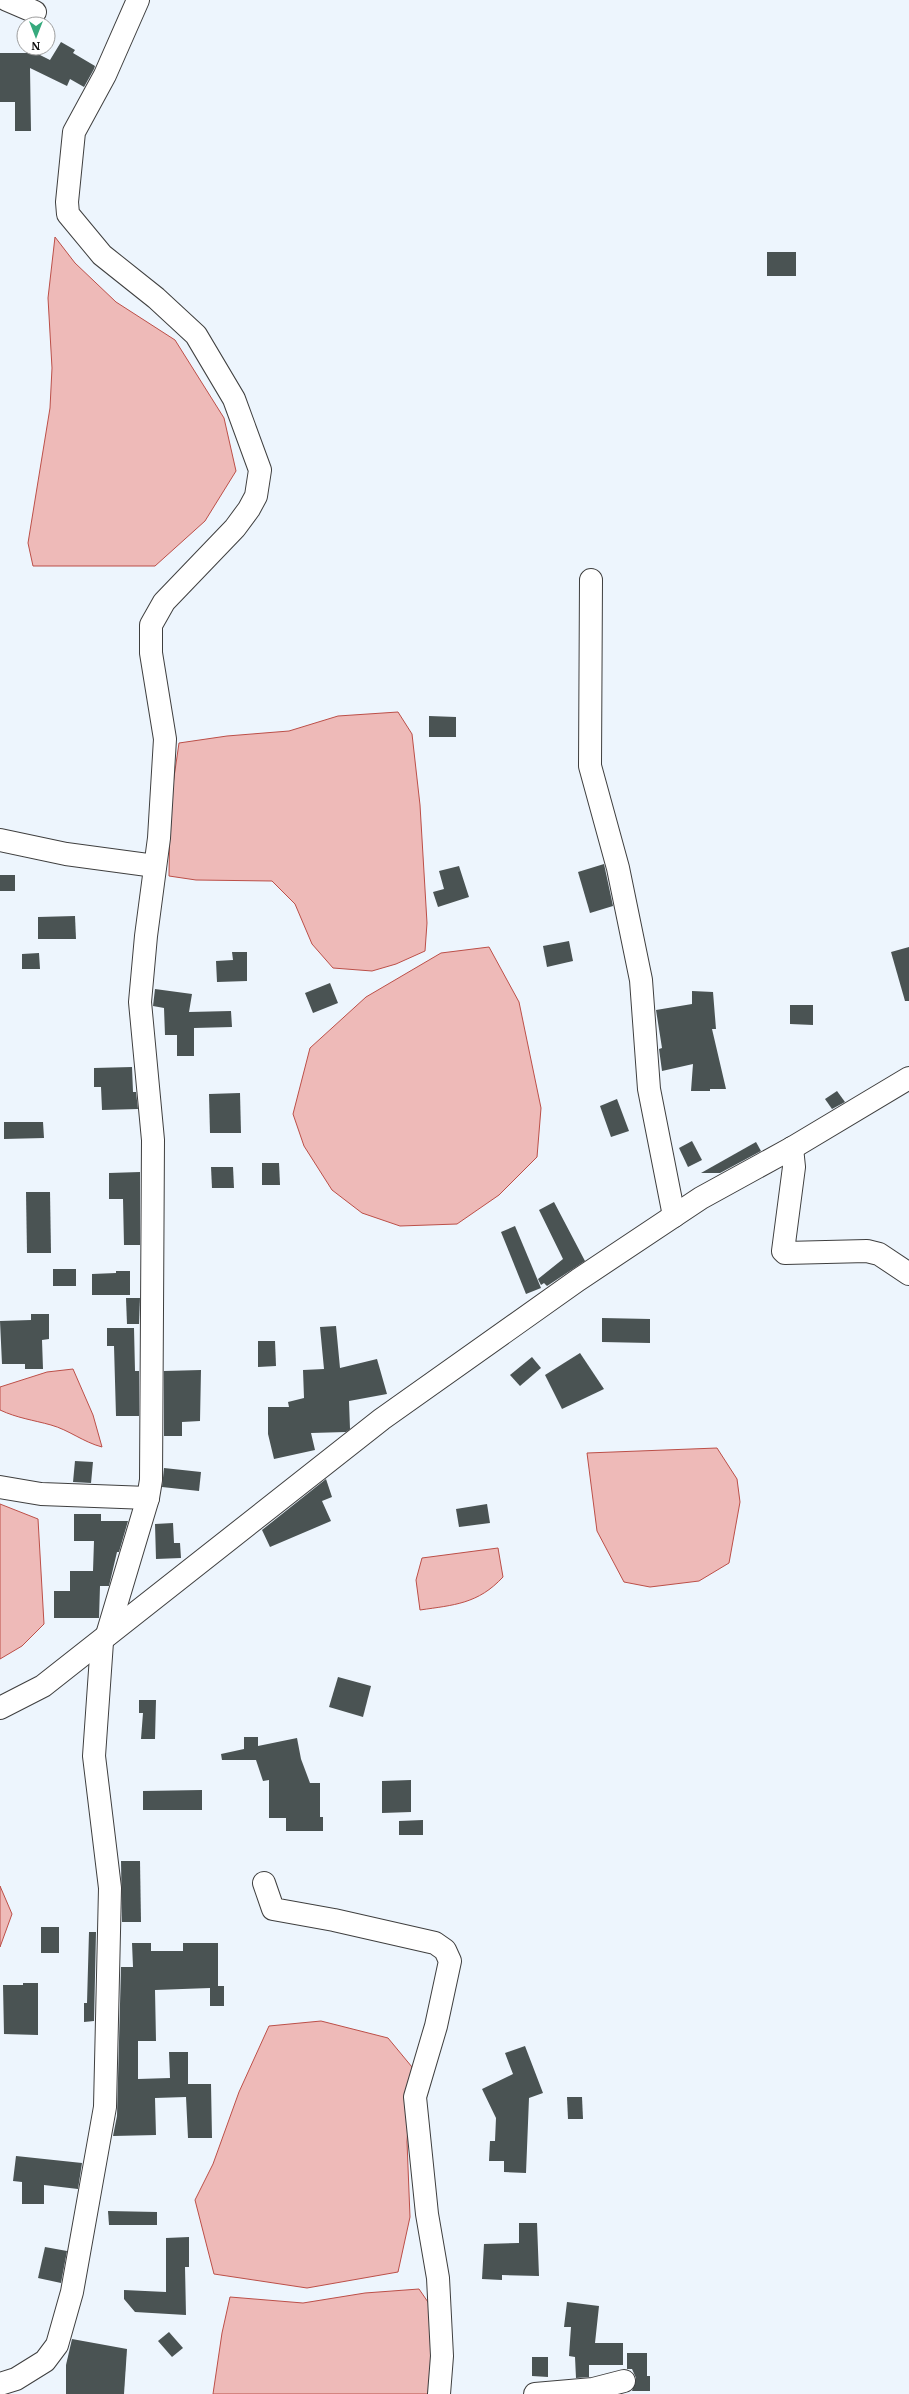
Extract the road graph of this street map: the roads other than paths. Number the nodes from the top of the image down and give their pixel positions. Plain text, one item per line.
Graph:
1 (7, 0) edge
2 (138, 0) edge
3 (35, 12) dead end
4 (591, 580) dead end
5 (0, 840) edge
6 (154, 866) junction
7 (909, 1078) edge
8 (792, 1148) junction
9 (674, 1216) junction
10 (909, 1274) edge
11 (0, 1487) edge
12 (148, 1498) junction
13 (105, 1638) junction
14 (0, 1708) edge
15 (264, 1883) dead end
16 (624, 2381) dead end
17 (0, 2384) edge
18 (439, 2394) edge
19 (535, 2394) edge

1 - 3 street
2 - 6 street
4 - 9 street
5 - 6 street
6 - 12 street
7 - 8 street
8 - 9 street
8 - 10 street
9 - 13 street
11 - 12 street
12 - 13 street
13 - 14 street
13 - 17 street
15 - 18 street
16 - 19 street

